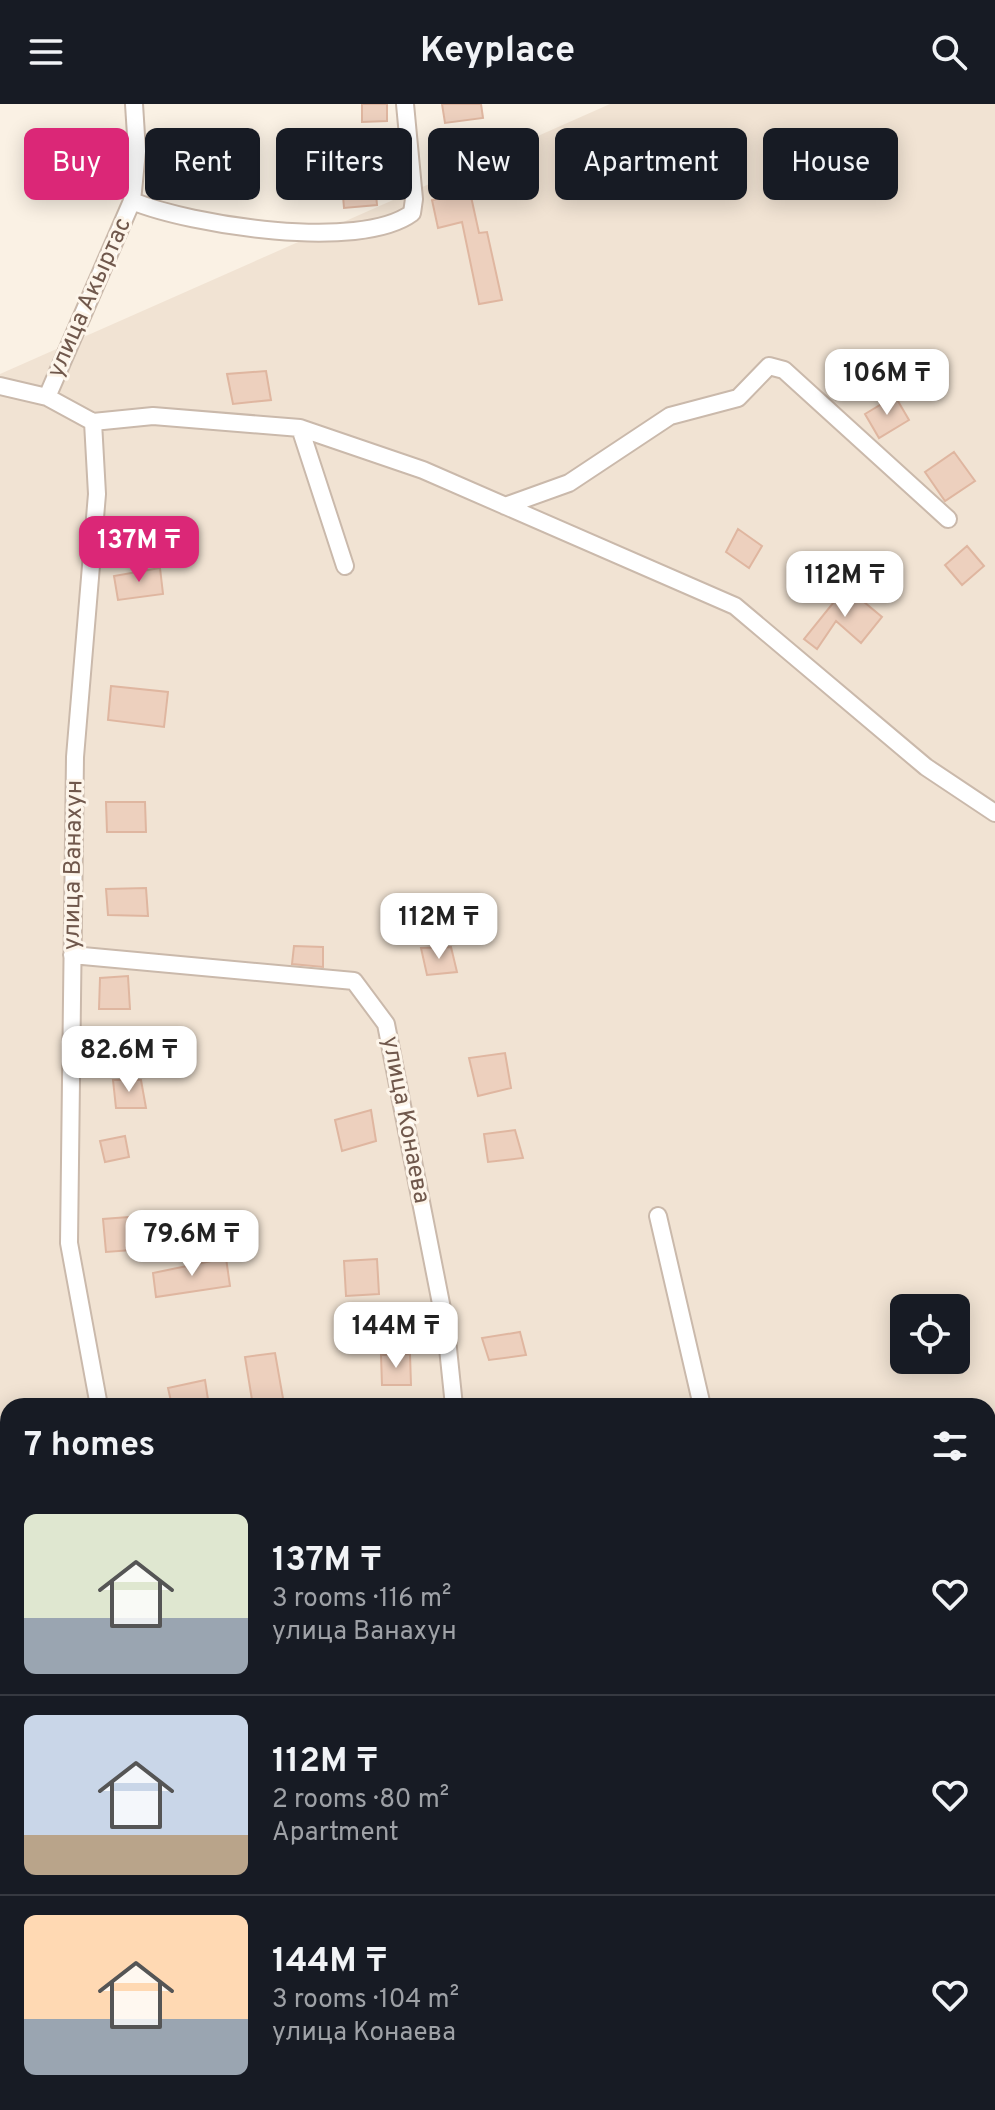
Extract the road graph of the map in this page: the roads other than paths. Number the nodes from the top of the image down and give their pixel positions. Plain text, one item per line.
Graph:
1 (134, 104) edge
2 (405, 104) edge
3 (132, 201) junction
4 (0, 386) edge
5 (47, 397) junction
6 (93, 422) junction
7 (300, 428) junction
8 (505, 506) junction
9 (948, 519) dead end
10 (345, 566) dead end
11 (995, 813) edge
12 (72, 955) junction
13 (658, 1216) dead end
14 (98, 1398) edge
15 (453, 1398) edge
16 (700, 1398) edge

1 - 3 street, улица Акыртас
2 - 3 street
3 - 5 street, улица Акыртас
4 - 5 street
5 - 6 street
6 - 7 street
6 - 12 street, улица Ванахун
7 - 8 street
7 - 10 street
8 - 9 street
8 - 11 street
12 - 14 street, улица Ванахун
12 - 15 street, улица Конаева
13 - 16 street

